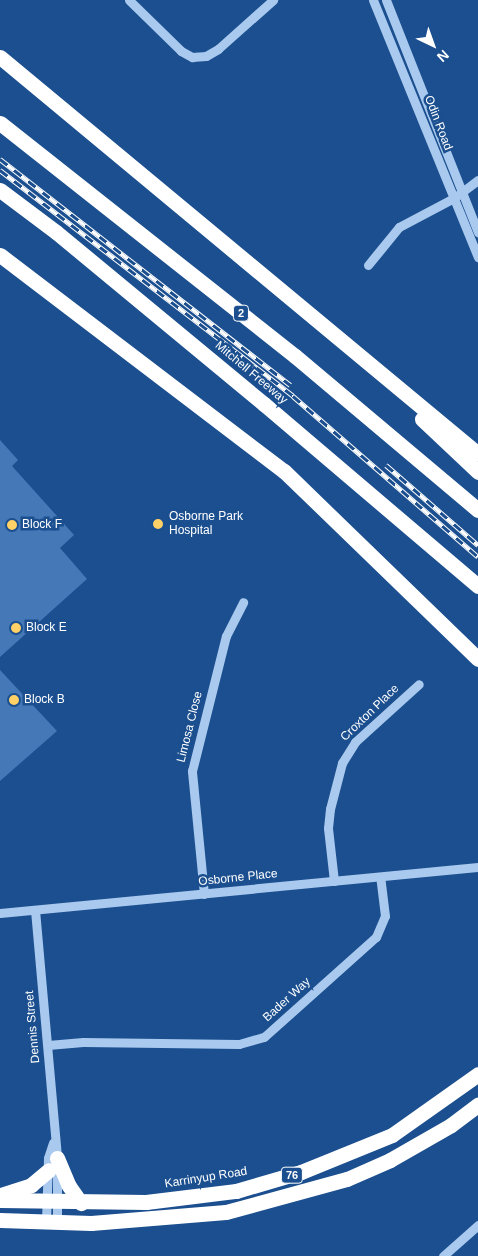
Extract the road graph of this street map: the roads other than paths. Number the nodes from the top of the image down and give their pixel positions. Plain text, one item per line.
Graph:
1 (129, 0) edge
2 (273, 0) edge
3 (373, 0) edge
4 (386, 0) edge
5 (0, 57) edge
6 (0, 123) edge
7 (478, 180) edge
8 (0, 190) edge
9 (462, 192) junction
10 (454, 198) junction
11 (478, 232) edge
12 (0, 255) edge
13 (478, 256) edge
14 (368, 265) dead end
15 (318, 321) junction
16 (478, 454) edge
17 (478, 472) edge
18 (478, 510) edge
19 (478, 586) edge
20 (243, 602) dead end
21 (478, 659) edge
22 (419, 684) dead end
23 (478, 867) edge
24 (380, 878) junction
25 (334, 881) junction
26 (204, 894) junction
27 (35, 910) junction
28 (0, 913) edge
29 (48, 1046) junction
30 (478, 1074) edge
31 (478, 1105) edge
32 (451, 1126) junction
33 (392, 1134) junction
34 (54, 1142) junction
35 (53, 1164) junction
36 (0, 1196) edge
37 (0, 1200) edge
38 (52, 1202) junction
39 (81, 1203) junction
40 (0, 1220) edge
41 (52, 1222) junction
42 (478, 1225) edge
43 (443, 1256) edge

1 - 2 street
3 - 10 street, Odin Road
4 - 9 street, Odin Road
5 - 15 highway
6 - 18 highway, 2
7 - 9 street
8 - 19 highway, Mitchell Freeway
9 - 10 street
9 - 11 street, Odin Road
10 - 13 street, Odin Road
10 - 14 street
12 - 21 highway
15 - 16 highway
15 - 17 highway
20 - 26 street, Limosa Close
22 - 25 street, Croxton Place
23 - 24 street, Osborne Place
24 - 25 street, Osborne Place
24 - 29 street, Bader Way
25 - 26 street, Osborne Place
26 - 27 street, Osborne Place
27 - 28 street, Osborne Place
27 - 29 street, Dennis Street
29 - 34 street, Dennis Street
30 - 33 highway, Karrinyup Road / 76
31 - 32 highway, 76
32 - 33 highway
32 - 41 highway, 76
33 - 39 highway, Karrinyup Road / 76
34 - 35 street, Dennis Street
34 - 35 street, Dennis Street
35 - 36 highway
35 - 38 street, Dennis Street
35 - 38 street, Dennis Street
35 - 39 highway
37 - 38 highway, Karrinyup Road / 76
38 - 39 highway, Karrinyup Road / 76
38 - 41 street, Dennis Street
40 - 41 highway, 76
42 - 43 street

